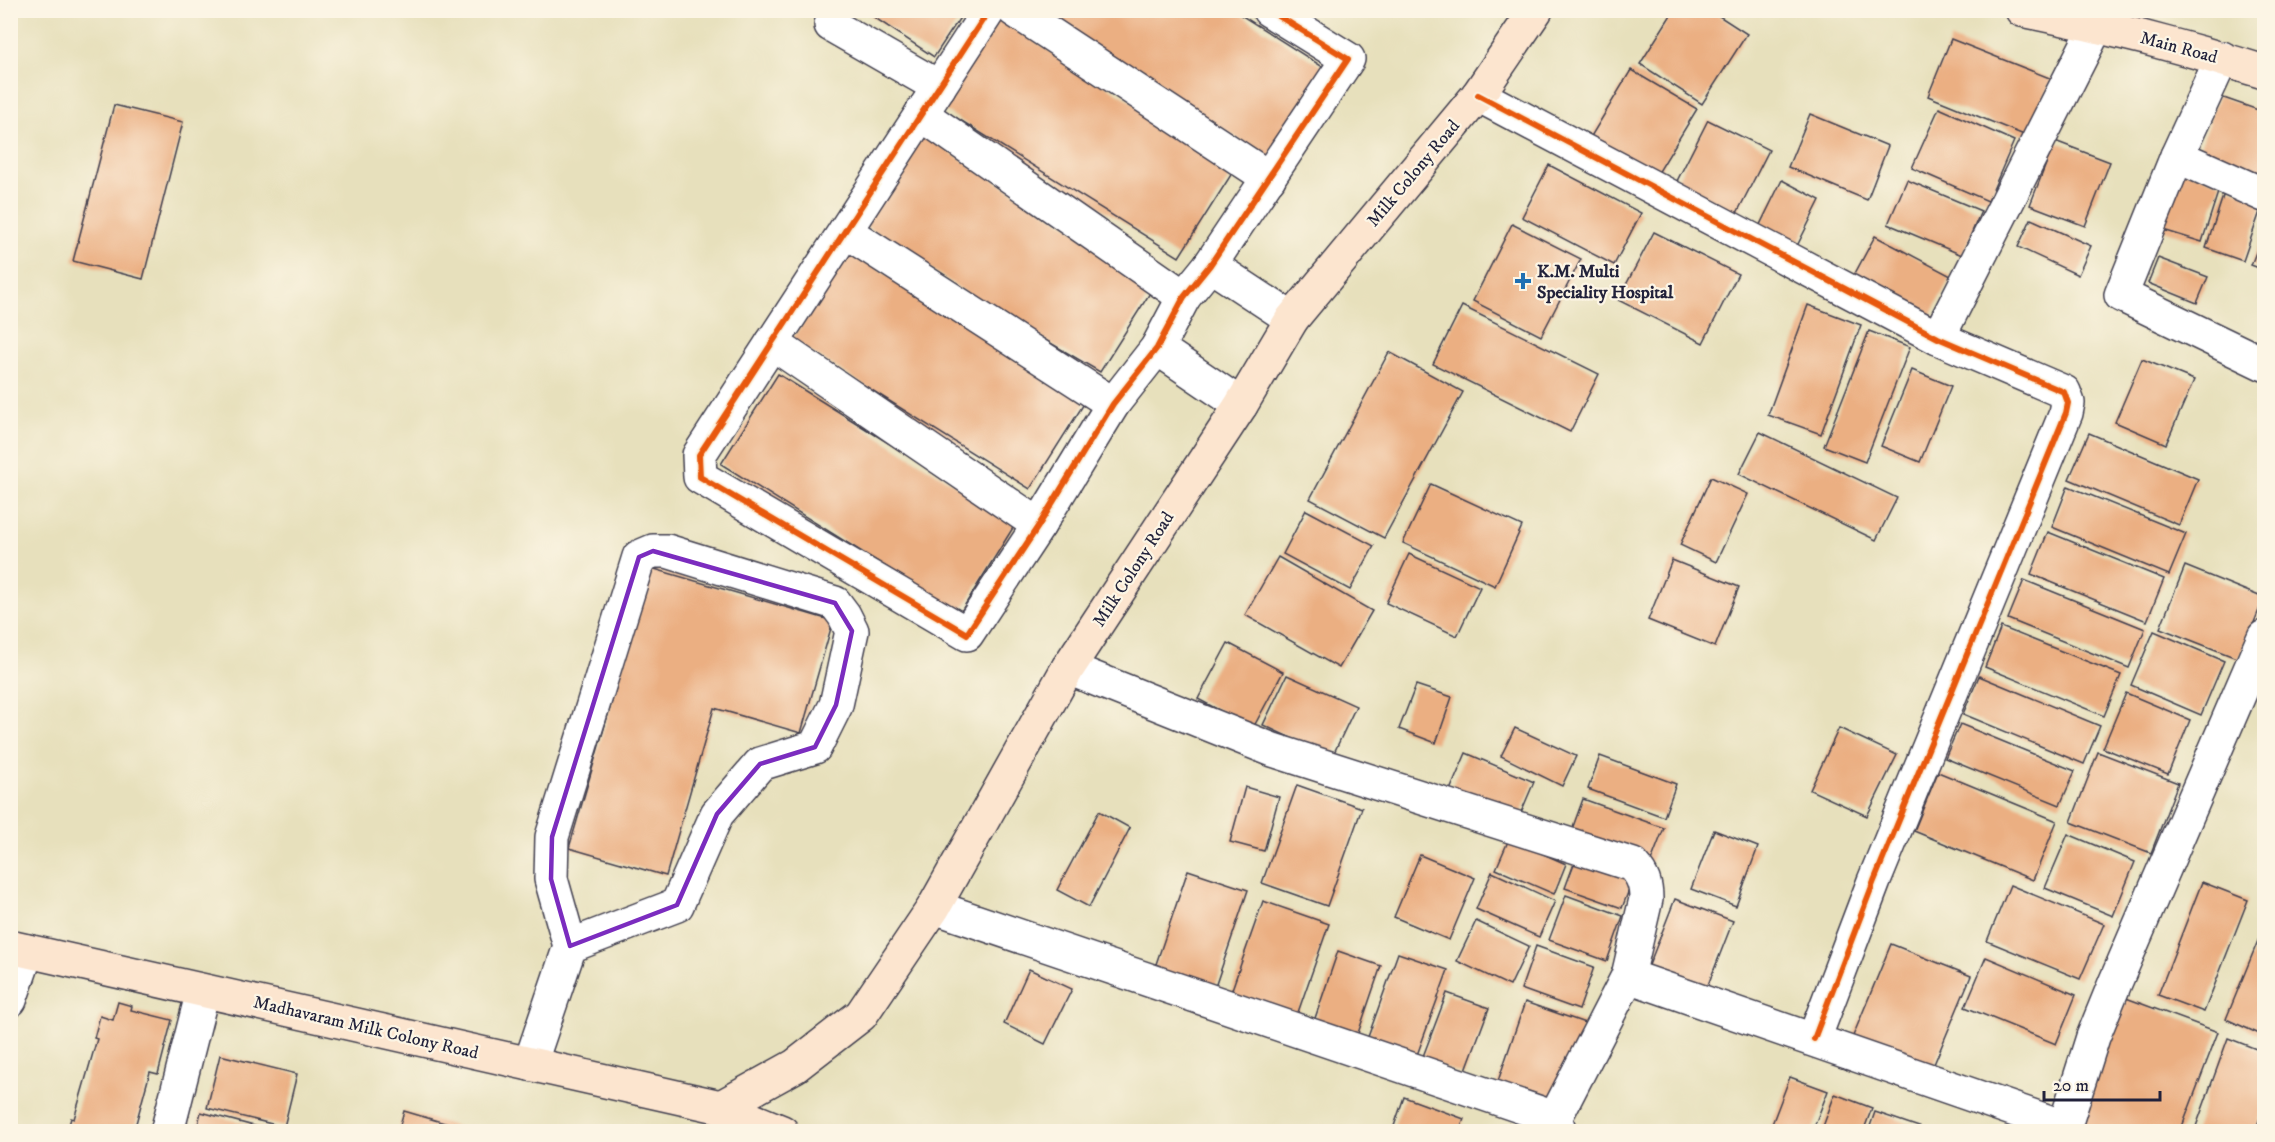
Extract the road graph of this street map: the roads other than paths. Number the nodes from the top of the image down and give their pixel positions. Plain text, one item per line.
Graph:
1 (989, 10) edge
2 (1014, 10) edge
3 (1269, 10) edge
4 (1536, 10) edge
5 (2022, 10) edge
6 (831, 25) dead end
7 (2097, 25) junction
8 (2222, 58) junction
9 (2265, 72) edge
10 (939, 87) junction
11 (1478, 95) junction
12 (921, 114) junction
13 (2177, 156) junction
14 (1269, 178) junction
15 (2265, 195) edge
16 (845, 231) junction
17 (1210, 265) junction
18 (1184, 297) junction
19 (1292, 320) junction
20 (1938, 338) junction
21 (772, 343) junction
22 (1157, 348) junction
23 (2265, 364) edge
24 (1113, 404) junction
25 (1241, 405) junction
26 (1039, 525) junction
27 (2265, 637) edge
28 (1068, 668) junction
29 (934, 907) junction
30 (570, 946) junction
31 (19, 949) edge
32 (1628, 975) junction
33 (203, 990) junction
34 (10, 1000) edge
35 (1814, 1039) junction
36 (530, 1064) junction
37 (721, 1107) junction
38 (1557, 1125) edge
39 (2064, 1129) edge
40 (167, 1131) edge
41 (782, 1131) edge

1 - 10 street
2 - 14 street
3 - 14 street
4 - 11 main road, Milk Colony Road
5 - 7 main road, Main Road
6 - 10 street
7 - 8 main road, Main Road
7 - 20 street
8 - 9 main road, Main Road
8 - 13 street
10 - 12 street
11 - 19 main road, Milk Colony Road
11 - 20 street
12 - 16 street
12 - 18 street
13 - 15 street
13 - 23 street
14 - 17 street
16 - 21 street
16 - 24 street
17 - 18 street
17 - 19 street
18 - 22 street
19 - 25 main road, Milk Colony Road
20 - 35 street
21 - 26 street
21 - 26 street
22 - 24 street
22 - 25 street
24 - 26 street
25 - 28 main road, Milk Colony Road
27 - 39 street
28 - 29 main road, Milk Colony Road
28 - 32 street
29 - 37 main road, Milk Colony Road
29 - 38 street
30 - 30 street
30 - 36 street
31 - 33 main road, Madhavaram Milk Colony Road
31 - 34 street
32 - 35 street
32 - 38 street
33 - 36 main road, Madhavaram Milk Colony Road
33 - 40 street
35 - 39 street
36 - 37 main road, Madhavaram Milk Colony Road
37 - 41 main road, Madhavaram Milk Colony Road

